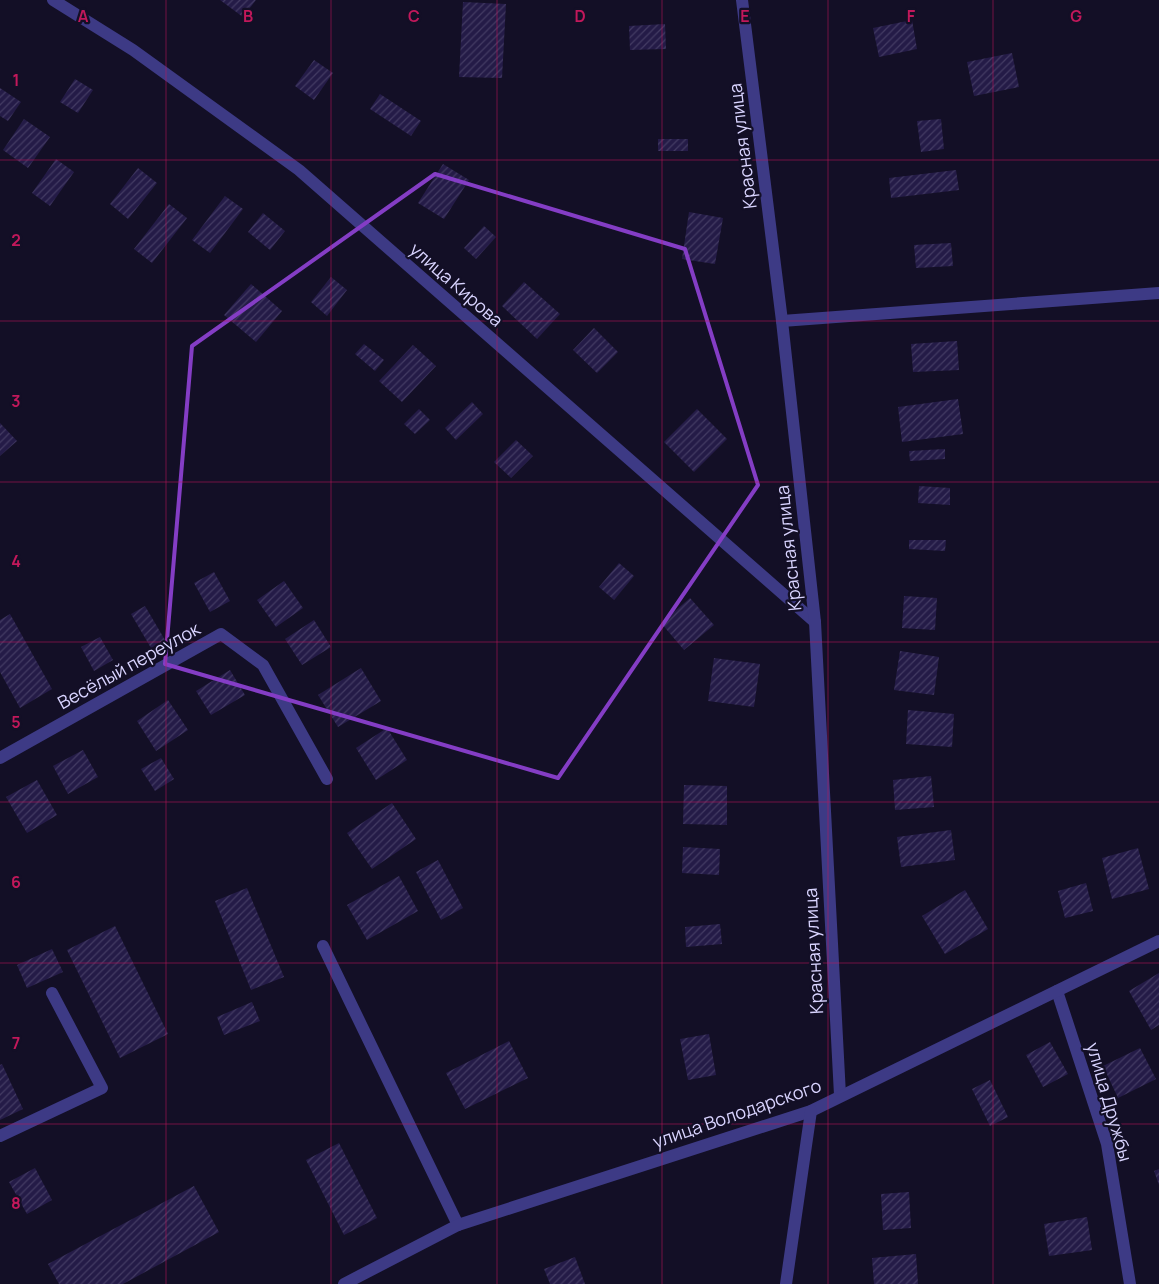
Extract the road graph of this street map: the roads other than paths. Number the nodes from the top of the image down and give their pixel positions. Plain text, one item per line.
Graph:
1 (53, 0) edge
2 (742, 0) edge
3 (1159, 293) edge
4 (782, 321) junction
5 (815, 622) junction
6 (0, 758) edge
7 (327, 779) dead end
8 (1159, 941) edge
9 (323, 946) dead end
10 (1057, 991) junction
11 (52, 993) dead end
12 (840, 1096) junction
13 (811, 1111) junction
14 (0, 1136) edge
15 (458, 1225) junction
16 (344, 1284) edge
17 (786, 1284) edge
18 (1130, 1284) edge

1 - 5 street, улица Кирова
2 - 4 street, Красная улица
3 - 4 street
4 - 5 street, Красная улица
5 - 12 street, Красная улица
6 - 7 street, Весёлый переулок
8 - 10 street, улица Володарского
9 - 15 street
10 - 12 street, улица Володарского
10 - 18 street, улица Дружбы
11 - 14 street
12 - 13 street, улица Володарского
13 - 15 street, улица Володарского
13 - 17 street
15 - 16 street, улица Володарского

